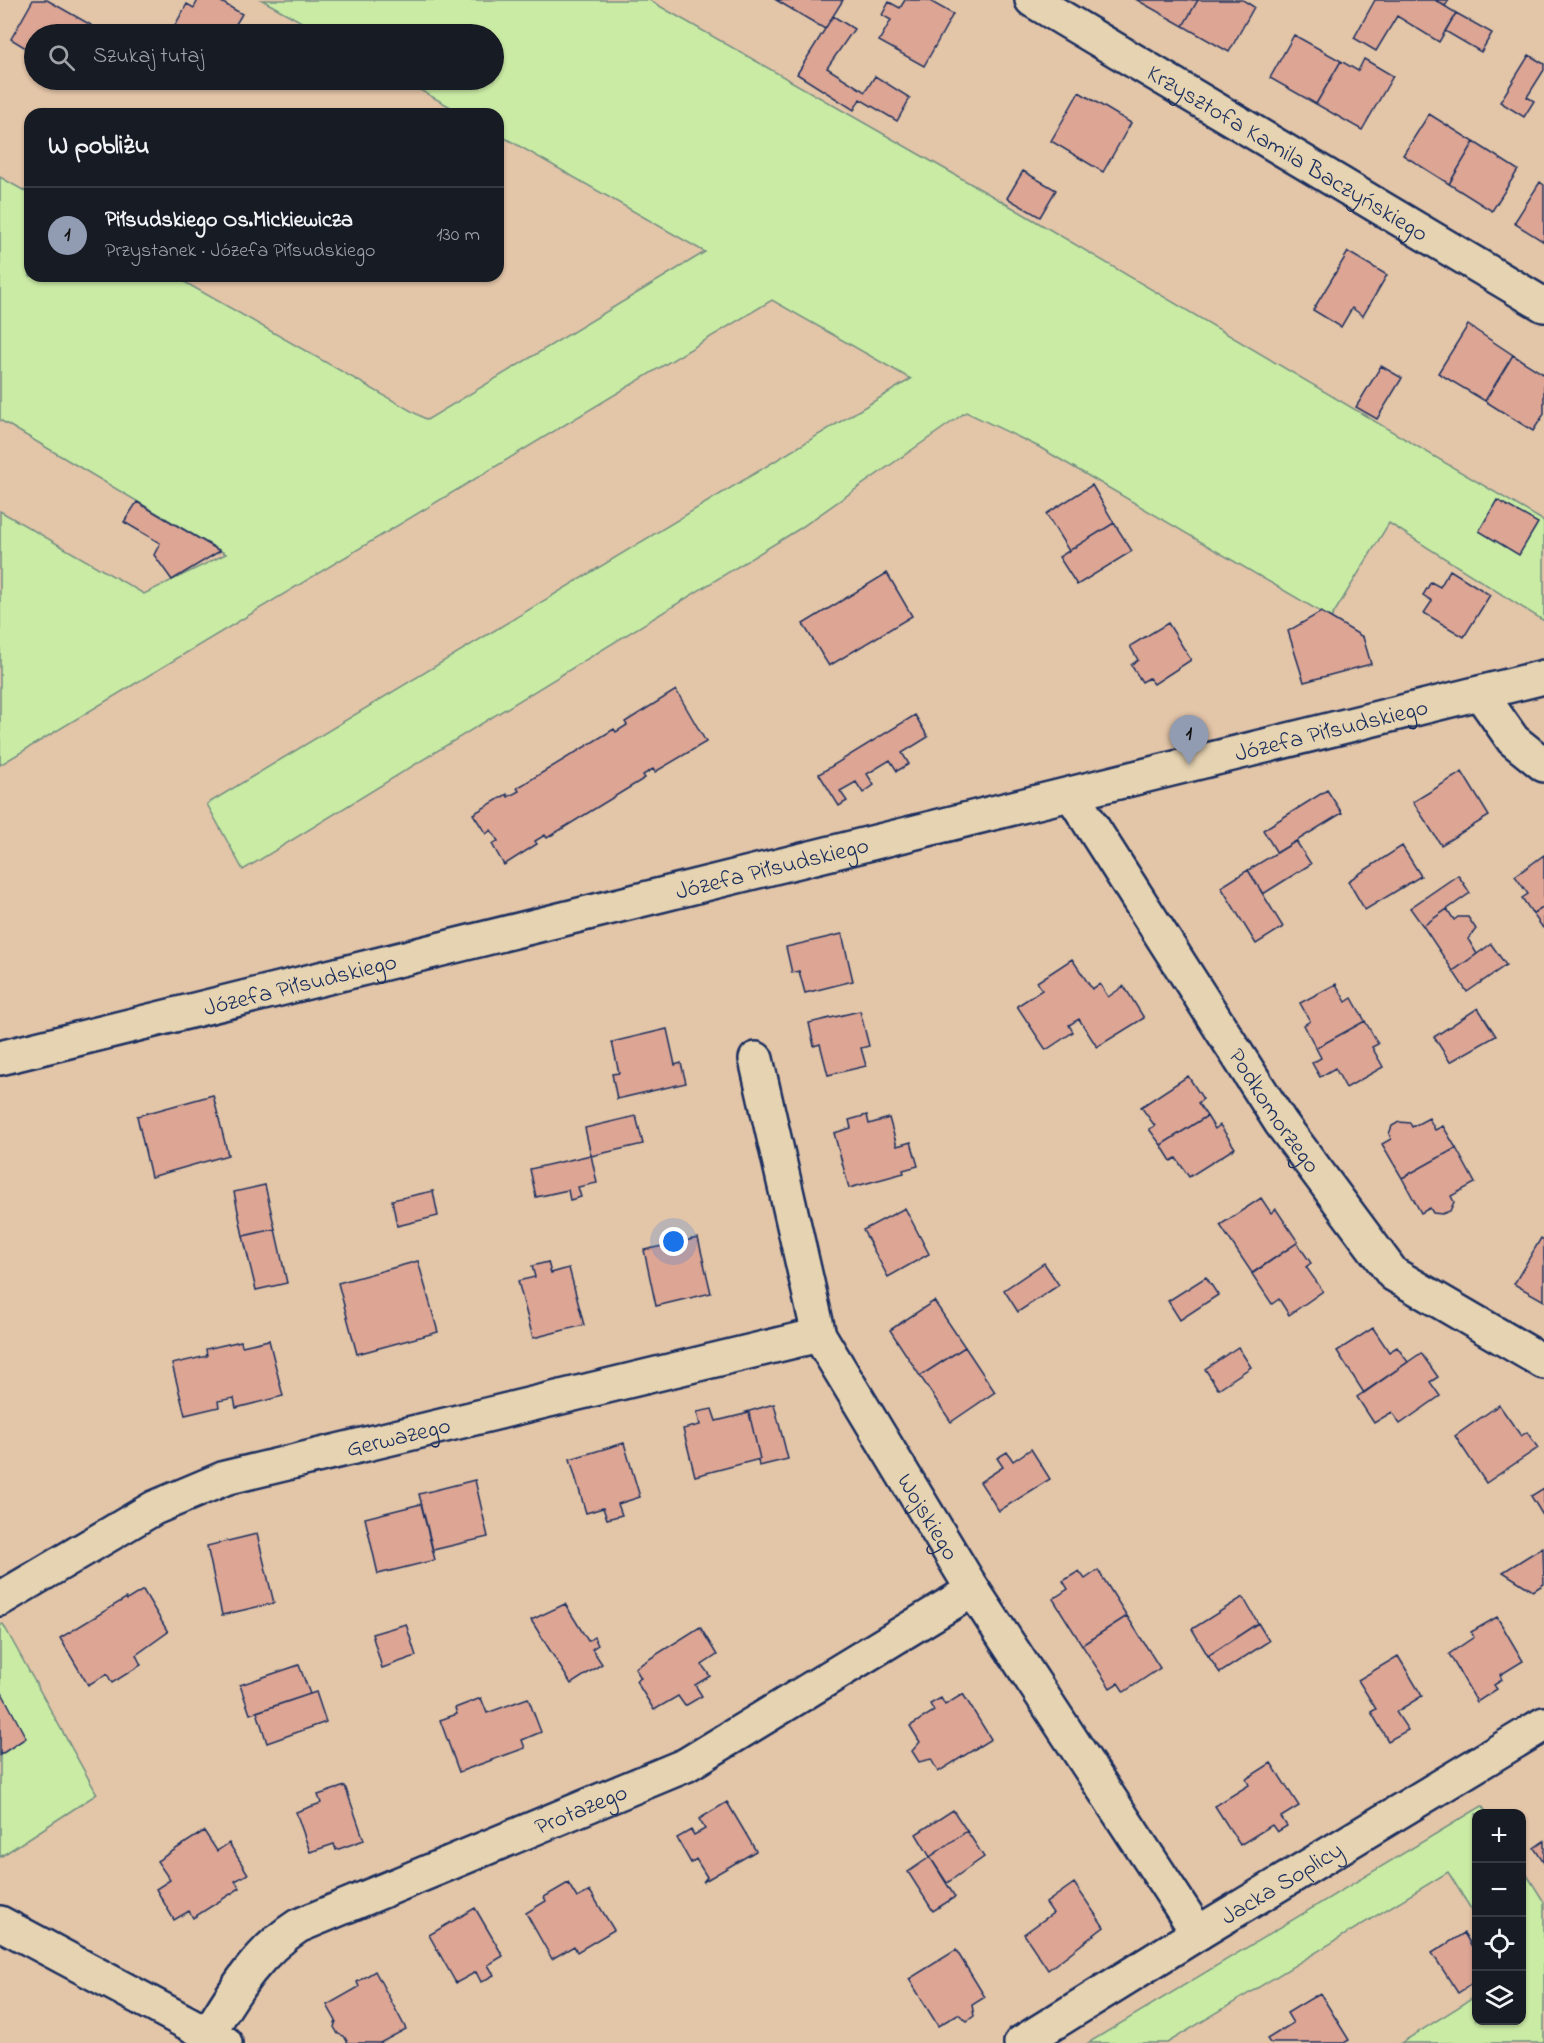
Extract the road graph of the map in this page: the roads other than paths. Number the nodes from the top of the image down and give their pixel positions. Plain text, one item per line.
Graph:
1 (1032, 0) edge
2 (1544, 305) edge
3 (1544, 677) edge
4 (1480, 693) junction
5 (1544, 765) edge
6 (1072, 795) junction
7 (0, 1058) edge
8 (756, 1059) dead end
9 (819, 1335) junction
10 (1544, 1362) edge
11 (972, 1590) junction
12 (0, 1599) edge
13 (1544, 1724) edge
14 (0, 1923) edge
15 (1198, 1933) junction
16 (217, 2038) edge
17 (1021, 2043) edge

1 - 2 street, Krzysztofa Kamila Baczyńskiego
3 - 4 street, Józefa Piłsudskiego
4 - 5 street
4 - 6 street, Józefa Piłsudskiego
6 - 7 street, Józefa Piłsudskiego
6 - 10 street, Podkomorzego
8 - 9 street, Wojskiego
9 - 11 street, Wojskiego
9 - 12 street, Gerwazego
11 - 15 street, Wojskiego
11 - 16 street, Protazego
13 - 15 street, Jacka Soplicy
14 - 16 street
15 - 17 street, Jacka Soplicy

